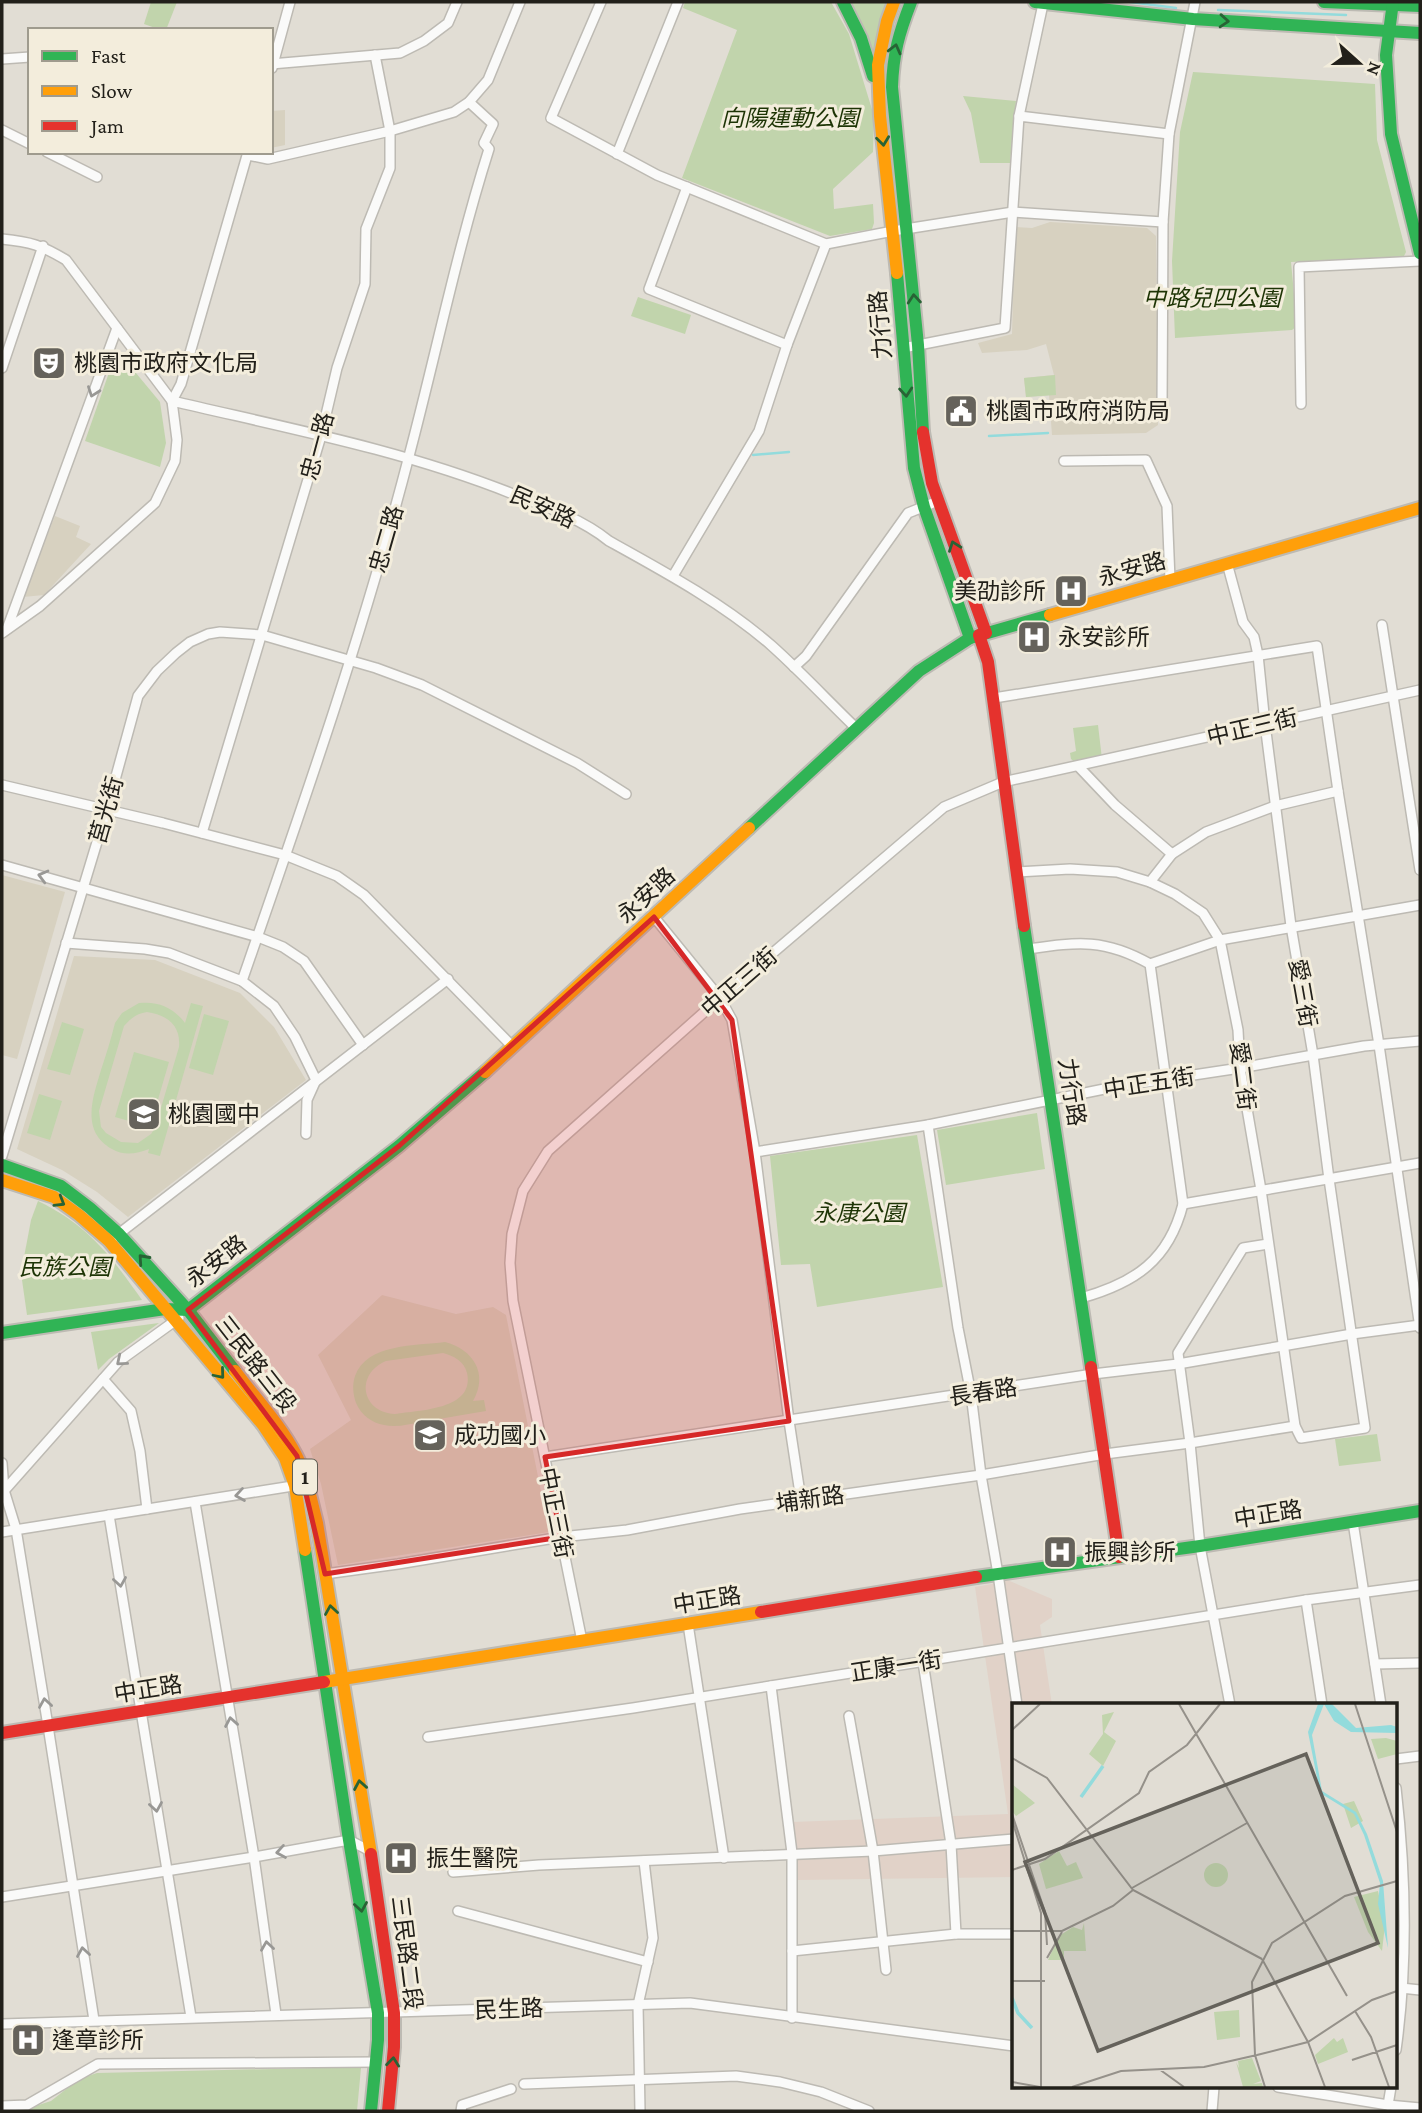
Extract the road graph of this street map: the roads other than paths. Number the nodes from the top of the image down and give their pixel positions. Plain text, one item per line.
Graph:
1 (290, 2) edge
2 (457, 2) edge
3 (520, 2) edge
4 (601, 2) edge
5 (678, 2) edge
6 (843, 2) edge
7 (894, 2) edge
8 (911, 2) edge
9 (1195, 2) edge
10 (1324, 2) edge
11 (1039, 3) edge
12 (1393, 3) edge
13 (1420, 6) edge
14 (1193, 19) junction
15 (1388, 32) junction
16 (1420, 33) edge
17 (375, 55) junction
18 (28, 57) edge
19 (2, 59) edge
20 (273, 62) edge
21 (273, 66) edge
22 (469, 102) junction
23 (880, 116) junction
24 (1020, 116) junction
25 (2, 130) edge
26 (390, 131) junction
27 (1169, 134) junction
28 (28, 143) edge
29 (51, 154) edge
30 (248, 154) edge
31 (617, 154) junction
32 (97, 177) dead end
33 (687, 187) junction
34 (1013, 212) junction
35 (1163, 222) junction
36 (908, 229) junction
37 (893, 231) junction
38 (2, 239) edge
39 (827, 244) junction
40 (43, 246) junction
41 (1420, 253) edge
42 (1420, 261) edge
43 (117, 328) junction
44 (787, 345) junction
45 (918, 345) junction
46 (903, 348) junction
47 (2, 368) edge
48 (172, 401) junction
49 (1301, 404) dead end
50 (1162, 410) dead end
51 (321, 436) junction
52 (409, 457) junction
53 (1064, 461) dead end
54 (938, 501) junction
55 (924, 507) junction
56 (1420, 508) edge
57 (1227, 563) junction
58 (673, 576) junction
59 (1170, 580) junction
60 (1382, 625) dead end
61 (4, 631) edge
62 (262, 635) junction
63 (978, 636) junction
64 (1258, 655) junction
65 (352, 660) junction
66 (794, 667) junction
67 (1420, 690) edge
68 (1393, 697) junction
69 (994, 698) junction
70 (1326, 711) junction
71 (1265, 724) junction
72 (856, 728) junction
73 (1079, 767) junction
74 (1003, 782) junction
75 (2, 785) edge
76 (1338, 791) junction
77 (626, 794) dead end
78 (1275, 806) junction
79 (107, 809) junction
80 (202, 833) junction
81 (1172, 854) junction
82 (285, 855) junction
83 (2, 864) edge
84 (1420, 870) edge
85 (1017, 872) junction
86 (1150, 882) junction
87 (83, 887) junction
88 (1420, 905) edge
89 (1358, 914) junction
90 (654, 917) junction
91 (1291, 926) junction
92 (258, 937) junction
93 (1220, 940) junction
94 (66, 943) junction
95 (1028, 948) junction
96 (1150, 964) junction
97 (448, 979) junction
98 (242, 981) junction
99 (720, 998) junction
100 (1420, 1041) edge
101 (363, 1045) junction
102 (1379, 1045) junction
103 (513, 1047) junction
104 (1313, 1055) junction
105 (1240, 1068) junction
106 (1167, 1079) junction
107 (316, 1080) junction
108 (1052, 1101) junction
109 (928, 1125) junction
110 (306, 1134) dead end
111 (755, 1153) junction
112 (2, 1156) edge
113 (1420, 1163) edge
114 (2, 1166) edge
115 (1397, 1166) junction
116 (1329, 1179) junction
117 (2, 1180) edge
118 (1261, 1190) junction
119 (1183, 1204) junction
120 (114, 1237) junction
121 (1268, 1244) junction
122 (1081, 1298) junction
123 (165, 1309) junction
124 (188, 1310) junction
125 (176, 1321) junction
126 (1420, 1326) edge
127 (2, 1333) edge
128 (1352, 1334) junction
129 (1284, 1345) junction
130 (1178, 1364) junction
131 (1093, 1374) junction
132 (103, 1379) junction
133 (971, 1394) junction
134 (789, 1421) junction
135 (1295, 1426) junction
136 (1301, 1438) joint
137 (1190, 1443) junction
138 (1105, 1454) junction
139 (545, 1457) junction
140 (2, 1463) edge
141 (981, 1475) junction
142 (301, 1484) junction
143 (3, 1492) edge
144 (802, 1500) junction
145 (195, 1502) junction
146 (147, 1509) junction
147 (1420, 1511) edge
148 (109, 1515) junction
149 (1353, 1522) junction
150 (16, 1529) junction
151 (2, 1532) edge
152 (561, 1537) junction
153 (1199, 1546) junction
154 (1119, 1557) junction
155 (325, 1574) junction
156 (998, 1574) junction
157 (1420, 1585) edge
158 (1364, 1593) junction
159 (1306, 1600) junction
160 (1213, 1616) junction
161 (688, 1625) junction
162 (582, 1641) junction
163 (1009, 1648) junction
164 (923, 1662) junction
165 (1420, 1663) edge
166 (1375, 1664) junction
167 (341, 1677) junction
168 (324, 1681) junction
169 (771, 1686) junction
170 (226, 1698) junction
171 (699, 1698) junction
172 (1017, 1703) edge
173 (1230, 1703) edge
174 (1322, 1703) edge
175 (1381, 1703) edge
176 (141, 1711) junction
177 (849, 1716) dead end
178 (48, 1726) junction
179 (2, 1733) edge
180 (428, 1737) dead end
181 (1420, 1756) edge
182 (1398, 1759) edge
183 (1398, 1821) edge
184 (1012, 1839) edge
185 (349, 1840) junction
186 (951, 1844) junction
187 (873, 1851) junction
188 (372, 1853) junction
189 (792, 1853) junction
190 (254, 1857) junction
191 (724, 1858) junction
192 (644, 1861) junction
193 (166, 1870) junction
194 (453, 1872) dead end
195 (73, 1886) junction
196 (2, 1897) edge
197 (458, 1911) dead end
198 (957, 1934) junction
199 (1012, 1934) edge
200 (883, 1942) junction
201 (792, 1951) junction
202 (648, 1962) junction
203 (886, 1969) dead end
204 (1401, 1989) junction
205 (1420, 1990) edge
206 (638, 2005) junction
207 (378, 2013) junction
208 (394, 2013) junction
209 (276, 2014) junction
210 (191, 2017) junction
211 (792, 2018) junction
212 (94, 2020) junction
213 (2, 2024) edge
214 (1398, 2026) edge
215 (1012, 2046) edge
216 (376, 2062) junction
217 (639, 2078) junction
218 (524, 2084) dead end
219 (1213, 2088) edge
220 (1297, 2088) edge
221 (1391, 2088) edge
222 (511, 2089) dead end
223 (1388, 2105) junction
224 (2, 2106) edge
225 (1420, 2108) edge
226 (371, 2111) edge
227 (388, 2111) edge
228 (461, 2111) edge
229 (640, 2111) edge
230 (869, 2111) edge
231 (1212, 2111) edge

1 - 20 street
2 - 17 street
3 - 22 street
4 - 31 street
5 - 31 street
6 - 23 street
7 - 23 street, 力行路
36 -> 8 street, 力行路
9 - 14 street
10 - 12 street
11 - 14 street
11 - 24 street
12 - 13 street
12 - 15 street
14 -> 15 street
14 - 27 street
15 - 16 street
15 - 41 street
17 - 21 street
17 - 26 street, 忠一路
18 - 19 street
22 - 26 street
22 - 52 street, 忠二路
23 -> 37 street, 力行路
24 - 27 street
24 - 34 street
25 - 28 street
26 - 30 street
26 - 51 street, 忠一路
27 - 35 street
29 - 32 street
30 - 48 street
31 - 33 street
33 - 39 street
33 - 44 street
34 - 35 street
34 - 36 street
34 - 45 street
35 - 50 street
36 - 37 street
45 -> 36 street, 力行路
37 - 39 street
37 - 46 street, 力行路
38 - 40 street
39 - 44 street
40 - 43 street
40 - 47 street
42 - 49 street
43 - 48 street
43 -> 61 street
44 - 58 street
45 - 46 street
45 - 54 street, 力行路
46 -> 55 street, 力行路
48 - 51 street, 民安路
48 - 61 street
51 - 52 street, 民安路
51 - 62 street, 忠一路
52 - 58 street, 民安路
52 - 65 street, 忠二路
53 - 59 street
54 - 55 street
63 -> 54 street, 力行路
55 - 63 street, 力行路
55 - 66 street
56 - 57 street, 永安路
57 - 59 street, 永安路
57 - 64 street, 愛三街
58 - 66 street, 民安路
59 - 63 street, 永安路
60 - 68 street
62 - 65 street, 莒光街
62 - 79 street, 莒光街
62 - 80 street, 忠一路
63 - 69 street, 力行路
63 - 72 street, 永安路
64 - 69 street
64 - 70 street
64 - 71 street, 愛三街
65 - 77 street, 莒光街
65 - 82 street, 忠二路
66 - 72 street, 民安路
67 - 68 street, 中正三街
68 - 70 street, 中正三街
68 - 84 street
69 - 74 street, 力行路
70 - 71 street, 中正三街
70 - 76 street
71 - 73 street, 中正三街
71 - 78 street, 愛三街
72 - 90 street, 永安路
73 - 74 street, 中正三街
73 - 81 street
74 - 85 street, 力行路
74 - 99 street, 中正三街
75 - 79 street
76 - 78 street
76 - 89 street
78 - 81 street
78 - 91 street, 愛三街
79 - 80 street
79 - 87 street, 莒光街
80 - 82 street
81 - 86 street
82 - 92 street, 忠二路
82 - 97 street
87 -> 83 street
85 - 86 street, 愛二街
85 - 95 street, 力行路
86 - 93 street, 愛二街
87 - 92 street
87 - 94 street, 莒光街
88 - 89 street
89 - 91 street
89 - 102 street
90 - 99 street
90 - 103 street, 永安路
91 - 93 street
91 - 104 street, 愛三街
92 - 98 street, 忠二路
92 - 101 street
93 - 96 street
93 - 105 street, 愛二街
94 - 98 street
94 - 112 street, 莒光街
95 - 96 street
95 - 108 street, 力行路
96 - 106 street
97 - 101 street
97 - 103 street
98 - 107 street
99 - 111 street
99 - 139 street, 中正三街
100 - 102 street, 中正五街
101 - 107 street
102 - 104 street, 中正五街
102 - 115 street
103 - 124 street, 永安路
104 - 105 street, 中正五街
104 - 116 street, 愛三街
105 - 106 street, 中正五街
105 - 118 street, 愛二街
106 - 108 street, 中正五街
106 - 119 street
107 - 110 street
107 - 120 street
108 - 109 street, 中正五街
108 - 122 street, 力行路
109 - 111 street, 中正五街
109 - 133 street
111 - 134 street
113 - 115 street
114 - 120 street, 三民路三段 / 1
115 - 116 street
115 - 126 street
116 - 118 street
116 - 128 street, 愛三街
117 -> 120 street, 三民路三段 / 1
118 - 119 street
118 - 121 street, 愛二街
119 - 122 street
120 - 123 street, 三民路三段 / 1
124 -> 120 street, 三民路三段 / 1
121 - 129 street, 愛二街
121 - 130 street
122 - 131 street, 力行路
123 - 124 street
123 - 125 street, 三民路三段 / 1
123 - 127 street
124 - 125 street, 永安路
124 - 142 street, 三民路三段 / 1
125 -> 132 street, 永安路
125 -> 142 street, 三民路三段 / 1
126 - 128 street, 長春路
128 - 129 street, 長春路
128 - 136 street, 愛三街
129 - 130 street, 長春路
129 - 135 street, 愛二街
130 - 131 street, 長春路
130 - 137 street
131 - 133 street, 長春路
131 - 138 street, 力行路
132 - 143 street, 永安路
132 - 146 street
133 - 134 street, 長春路
133 - 141 street
134 - 139 street, 長春路
134 - 144 street
135 - 136 street, 愛二街
135 - 137 street, 埔新路
137 - 138 street, 埔新路
137 - 153 street
138 - 141 street, 埔新路
138 - 154 street, 力行路
139 - 152 street, 中正三街
140 - 143 street
141 - 144 street, 埔新路
141 - 156 street
142 -> 145 street
142 - 155 street, 三民路三段 / 1
142 - 168 street, 三民路三段 / 1
143 - 150 street
144 - 152 street, 埔新路
145 - 146 street
145 - 170 street
146 - 148 street
147 - 149 street, 中正路
148 - 150 street
148 -> 176 street
149 - 153 street, 中正路
149 - 158 street
150 - 151 street
178 -> 150 street
152 - 155 street, 埔新路
152 - 162 street, 中正三街
153 - 154 street, 中正路
153 - 160 street
154 - 156 street, 中正路
167 -> 155 street, 三民路三段 / 1
156 - 161 street, 中正路
156 - 163 street
157 - 158 street, 正康一街
158 - 159 street, 正康一街
158 - 166 street
159 - 160 street, 正康一街
159 - 174 street
160 - 163 street, 正康一街
160 - 173 street
161 - 162 street, 中正路
161 - 171 street
162 - 167 street, 中正路
163 - 164 street, 正康一街
163 - 172 street
164 - 169 street, 正康一街
164 - 186 street
165 - 166 street
166 - 175 street
167 - 168 street, 中正路
188 -> 167 street, 三民路二段 / 1
168 - 170 street, 中正路
168 - 185 street, 三民路二段 / 1
169 - 171 street, 正康一街
169 - 189 street
170 - 176 street, 中正路
190 -> 170 street
171 - 180 street, 正康一街
171 - 191 street
176 - 178 street, 中正路
176 -> 193 street
177 - 187 street
178 - 179 street, 中正路
178 - 195 street
181 - 182 street
183 - 204 street
184 - 186 street
185 - 188 street
185 -> 190 street
185 -> 207 street, 三民路二段 / 1
186 - 187 street
186 - 198 street
187 - 189 street
187 - 200 street
188 - 208 street, 三民路二段 / 1
189 - 191 street
189 - 201 street
190 - 193 street
209 -> 190 street
191 - 192 street
192 - 194 street
192 - 202 street
193 - 195 street
193 - 210 street
195 - 196 street
212 -> 195 street
197 - 202 street
198 - 199 street
198 - 200 street
200 - 201 street
200 - 203 street
201 - 211 street
202 - 206 street
204 - 205 street
204 - 214 street
206 - 208 street, 民生路
206 - 211 street, 民生路
206 - 217 street
207 - 208 street, 民生路
207 - 209 street, 民生路
207 - 216 street, 三民路二段 / 1
227 -> 208 street, 三民路二段 / 1
209 - 210 street, 民生路
210 - 212 street, 民生路
211 - 215 street, 民生路
212 - 213 street, 民生路
216 - 224 street
216 - 226 street, 三民路二段 / 1
217 - 218 street
217 - 229 street
217 - 230 street
219 - 231 street
220 - 223 street
221 - 223 street
222 - 228 street
223 - 225 street

